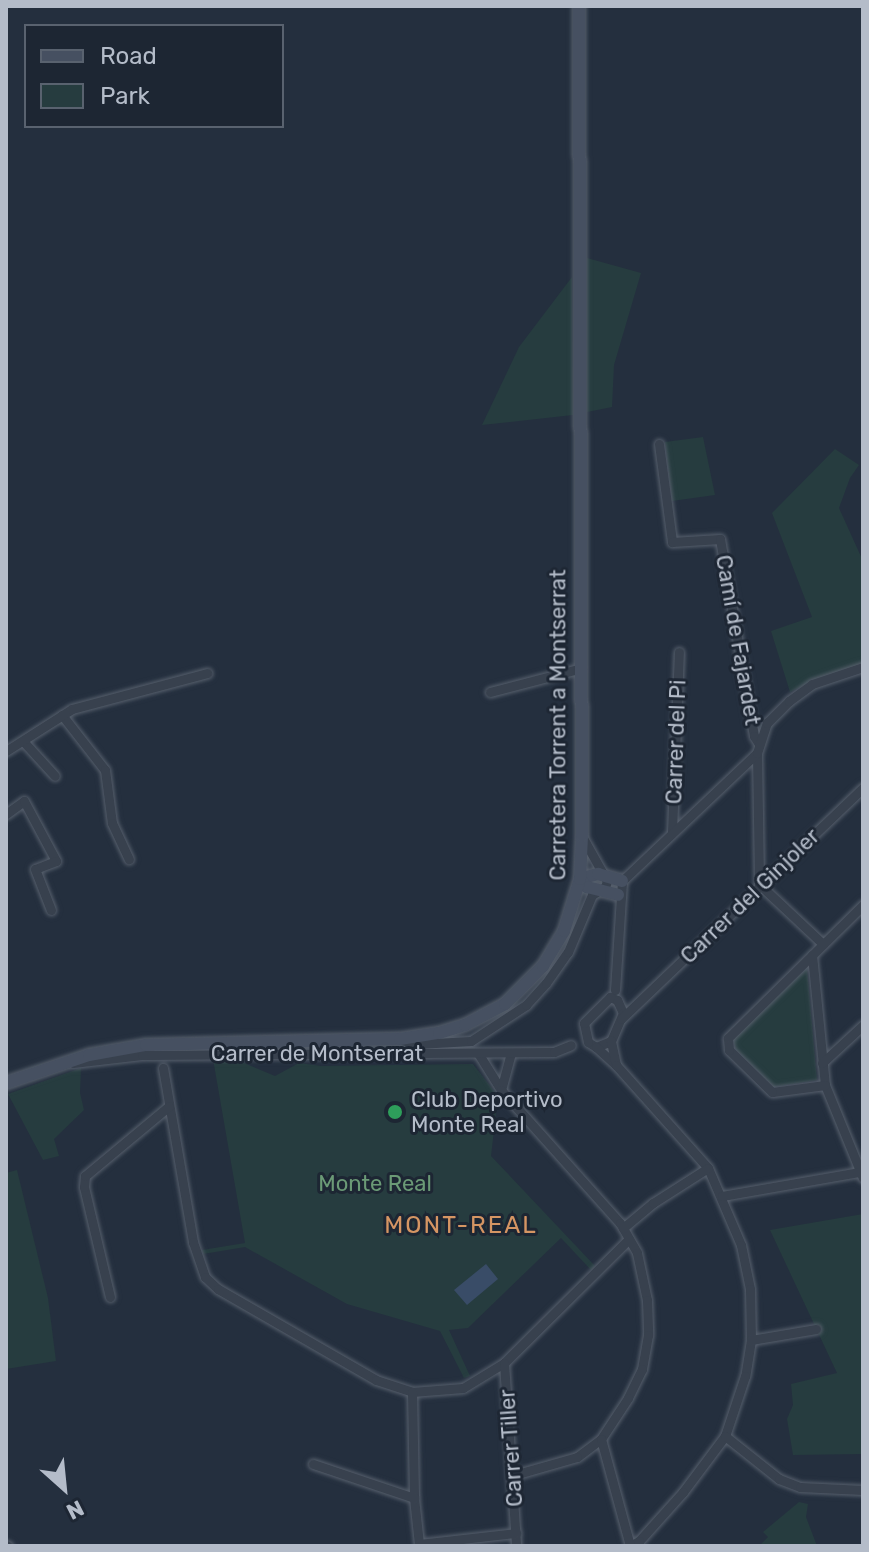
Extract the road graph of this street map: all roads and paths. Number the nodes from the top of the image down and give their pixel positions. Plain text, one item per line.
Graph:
1 (579, 6) edge
2 (659, 444) dead end
3 (679, 652) dead end
4 (863, 667) edge
5 (582, 668) junction
6 (207, 673) dead end
7 (490, 692) dead end
8 (62, 715) junction
9 (23, 741) junction
10 (758, 749) junction
11 (6, 751) edge
12 (55, 776) dead end
13 (863, 788) edge
14 (6, 814) edge
15 (672, 832) junction
16 (582, 836) junction
17 (129, 859) dead end
18 (603, 875) junction
19 (580, 879) junction
20 (759, 884) junction
21 (619, 889) junction
22 (601, 891) junction
23 (863, 905) edge
24 (51, 910) dead end
25 (823, 944) junction
26 (812, 955) junction
27 (616, 998) junction
28 (637, 1004) junction
29 (621, 1019) junction
30 (863, 1025) edge
31 (584, 1029) junction
32 (398, 1039) junction
33 (611, 1041) junction
34 (592, 1044) junction
35 (571, 1045) junction
36 (478, 1053) junction
37 (511, 1053) junction
38 (153, 1055) junction
39 (169, 1055) junction
40 (62, 1063) junction
41 (822, 1063) junction
42 (616, 1065) junction
43 (163, 1068) junction
44 (6, 1083) edge
45 (825, 1085) junction
46 (501, 1090) junction
47 (169, 1106) junction
48 (708, 1168) junction
49 (862, 1175) edge
50 (722, 1196) junction
51 (623, 1228) junction
52 (629, 1239) junction
53 (110, 1297) dead end
54 (816, 1329) dead end
55 (751, 1340) junction
56 (504, 1363) junction
57 (412, 1392) junction
58 (725, 1436) junction
59 (601, 1439) junction
60 (313, 1464) dead end
61 (514, 1475) junction
62 (863, 1490) edge
63 (414, 1498) junction
64 (516, 1533) junction
65 (516, 1546) edge
66 (630, 1546) edge

1 - 5 main road, Carretera Torrent a Montserrat
2 - 10 street, Camí de Fajardet
3 - 15 street, Carrer del Pi
4 - 10 street, Camí de Fajardet
5 - 7 street
5 - 16 main road, Carretera Torrent a Montserrat
6 - 8 street
8 - 9 street
8 - 17 street
9 - 11 street
9 - 12 street
10 - 15 street, Camí de Fajardet
10 - 20 street
13 - 20 street, Carrer del Ginjoler
14 - 24 street
15 - 21 street, Camí de Fajardet
16 - 18 street
16 - 19 main road, Carretera Torrent a Montserrat
18 - 19 main road
18 - 21 main road
18 - 22 street, Carrer de Montserrat
19 - 22 main road
19 - 32 main road, Carretera Torrent a Montserrat
20 - 25 street
20 - 28 street, Carrer del Ginjoler
21 - 22 main road
21 - 27 street
22 - 32 street, Carrer de Montserrat
23 - 25 street
25 - 26 street
26 - 41 street
26 - 45 street
27 - 28 street
27 - 29 street
27 - 31 street
28 - 29 street, Carrer del Ginjoler
29 - 33 street
30 - 41 street
31 - 34 street
31 - 35 street
32 - 40 main road, Carretera Torrent a Montserrat
33 - 34 street, Carrer de Montserrat
33 - 42 street
34 - 35 street, Carrer de Montserrat
34 - 42 street
35 - 37 street, Carrer de Montserrat
36 - 37 street, Carrer de Montserrat
36 - 39 street, Carrer de Montserrat
36 - 46 street
37 - 46 street
38 - 39 street, Carrer de Montserrat
38 - 40 street, Carrer de Montserrat
38 - 43 street
39 - 43 street
40 - 44 main road, Carretera Torrent a Montserrat
41 - 45 street
42 - 48 street
43 - 47 street
45 - 49 street
46 - 51 street
47 - 53 street
47 - 57 street
48 - 50 street
48 - 51 street
49 - 50 street
50 - 55 street
51 - 52 street
52 - 56 street
52 - 59 street
54 - 55 street
55 - 58 street
56 - 57 street
56 - 61 street, Carrer Tiller
57 - 63 street
58 - 62 street
58 - 66 street
59 - 61 street
59 - 66 street
60 - 63 street
61 - 64 street, Carrer Tiller
63 - 64 street, Carrer Tiller
64 - 65 street, Carrer Tiller

